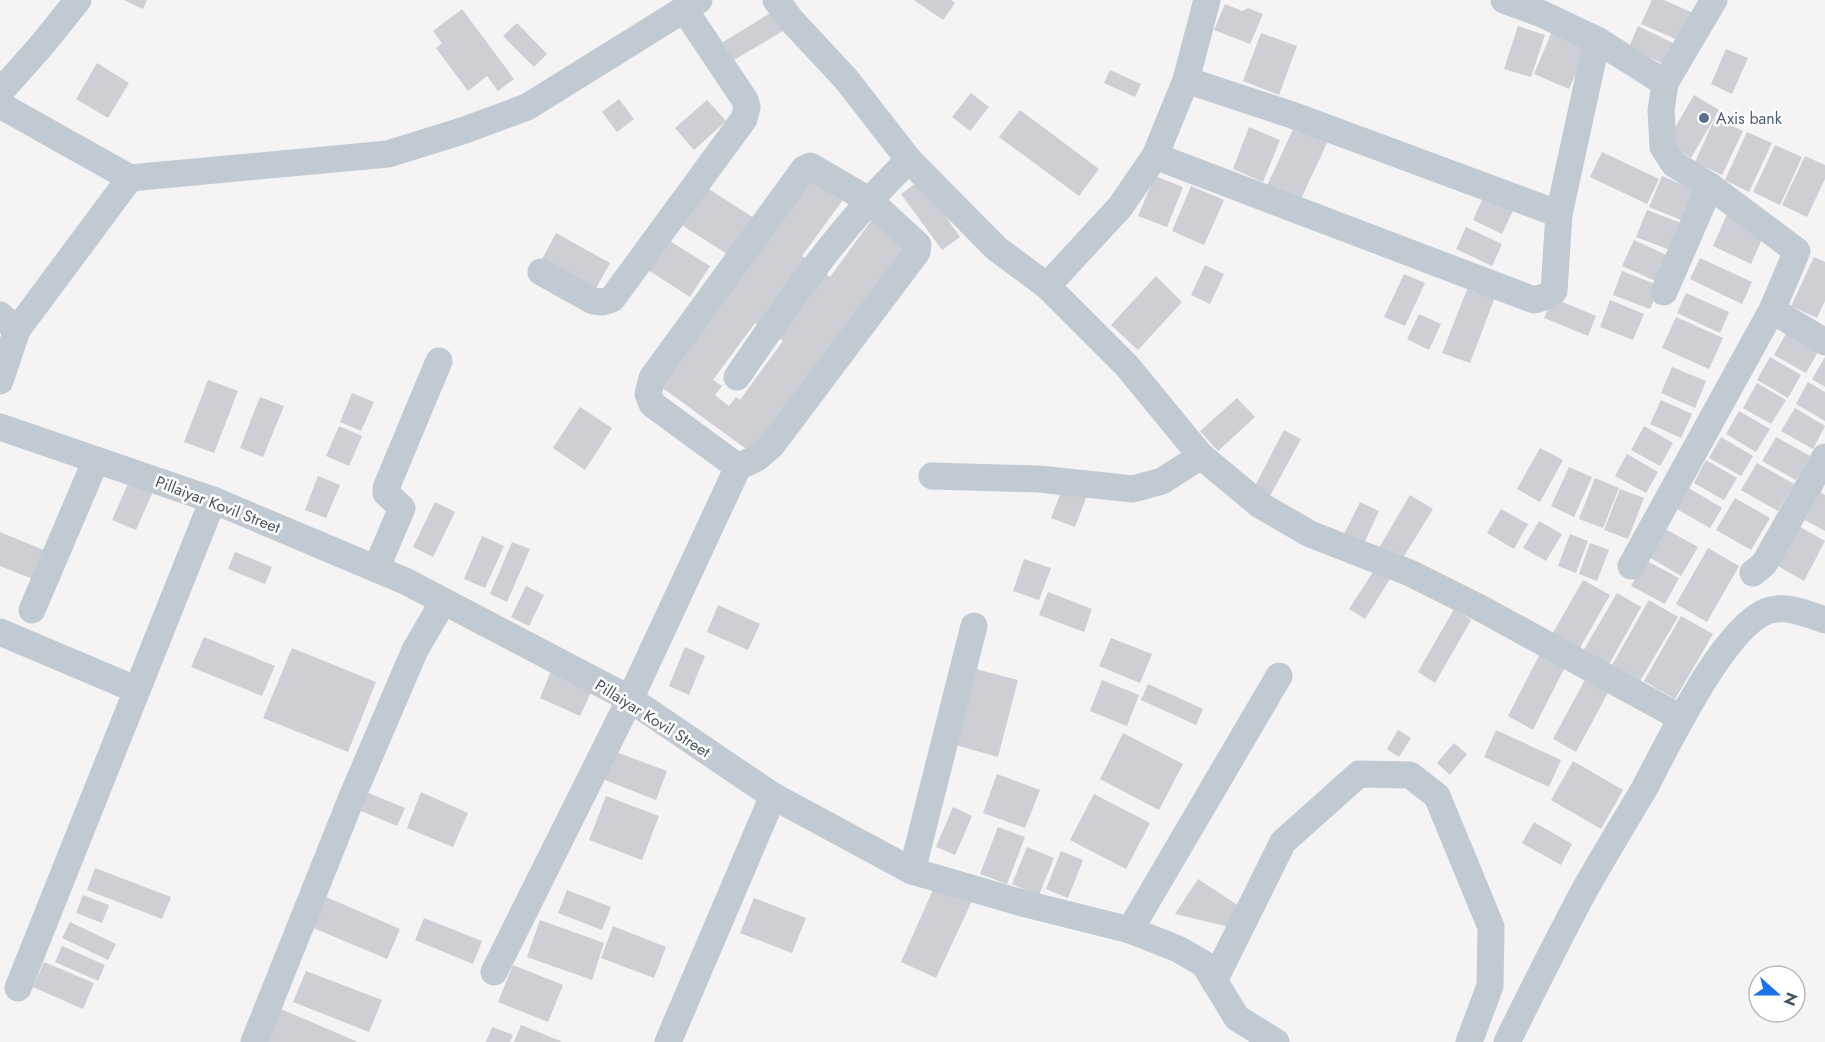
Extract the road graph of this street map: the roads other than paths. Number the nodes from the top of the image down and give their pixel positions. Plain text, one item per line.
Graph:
1 (78, 0) edge
2 (776, 0) edge
3 (1206, 0) edge
4 (1504, 0) edge
5 (1714, 0) edge
6 (692, 5) edge
7 (1560, 10) edge
8 (1598, 39) junction
9 (1186, 80) junction
10 (1665, 83) junction
11 (0, 92) edge
12 (0, 105) edge
13 (1155, 156) junction
14 (909, 160) junction
15 (130, 178) junction
16 (1710, 186) junction
17 (870, 201) junction
18 (1559, 214) junction
19 (541, 272) dead end
20 (1047, 286) junction
21 (1664, 292) dead end
22 (1772, 310) junction
23 (8, 322) edge
24 (1825, 342) edge
25 (439, 361) dead end
26 (737, 377) dead end
27 (0, 381) edge
28 (0, 427) edge
29 (1201, 456) junction
30 (1825, 457) edge
31 (96, 460) junction
32 (738, 467) junction
33 (932, 476) dead end
34 (213, 500) junction
35 (1631, 566) dead end
36 (376, 569) junction
37 (1753, 573) dead end
38 (443, 602) junction
39 (32, 610) dead end
40 (1825, 620) edge
41 (974, 626) dead end
42 (0, 632) edge
43 (1280, 676) dead end
44 (137, 690) junction
45 (630, 699) junction
46 (1681, 718) junction
47 (773, 796) junction
48 (912, 871) junction
49 (1130, 930) junction
50 (494, 972) dead end
51 (1214, 981) junction
52 (18, 987) dead end
53 (254, 1042) edge
54 (668, 1042) edge
55 (1276, 1042) edge
56 (1469, 1042) edge
57 (1507, 1042) edge

1 - 11 street
2 - 14 street
3 - 9 street
4 - 7 street
5 - 10 street
6 - 15 street
6 - 19 street
7 - 8 street
8 - 10 street
8 - 18 street
9 - 13 street
9 - 18 street
10 - 16 street
12 - 15 street
13 - 18 street
13 - 20 street
14 - 17 street
14 - 20 street
15 - 23 street
16 - 21 street
16 - 22 street
17 - 26 street
17 - 32 street
17 - 32 street
20 - 29 street
22 - 24 street
22 - 35 street
23 - 27 street
25 - 36 street
28 - 31 street, Pillaiyar Kovil Street
29 - 33 street
29 - 46 street
30 - 37 street
31 - 34 street, Pillaiyar Kovil Street
31 - 39 street
32 - 45 street
34 - 36 street, Pillaiyar Kovil Street
34 - 44 street
36 - 38 street, Pillaiyar Kovil Street
38 - 45 street, Pillaiyar Kovil Street
38 - 53 street
40 - 46 street
41 - 48 street
42 - 44 street
43 - 49 street
44 - 52 street
45 - 47 street, Pillaiyar Kovil Street
45 - 50 street
46 - 57 street
47 - 48 street, Pillaiyar Kovil Street
47 - 54 street
48 - 49 street, Pillaiyar Kovil Street
49 - 51 street, Pillaiyar Kovil Street
51 - 55 street, Pillaiyar Kovil Street
51 - 56 street

